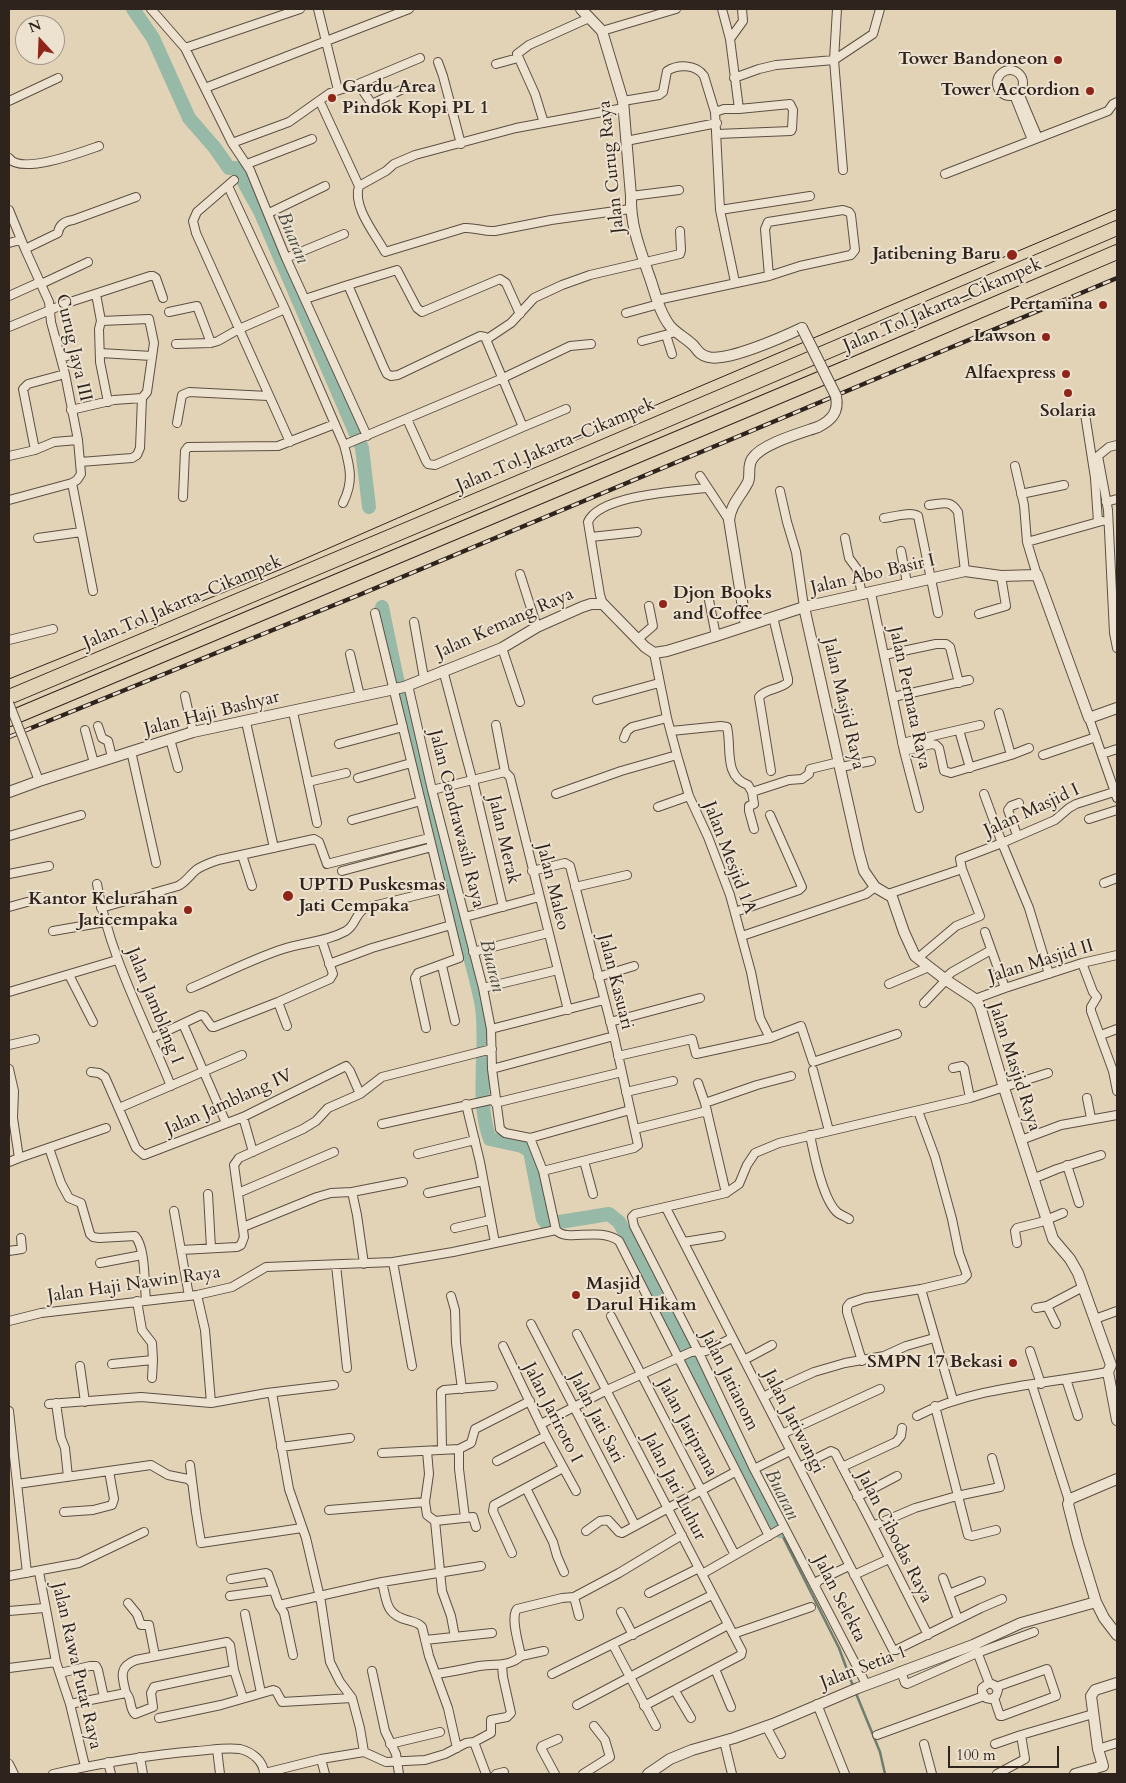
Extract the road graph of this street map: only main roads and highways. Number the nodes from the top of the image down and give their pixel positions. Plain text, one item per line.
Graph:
1 (1117, 228) edge
2 (1117, 252) edge
3 (9, 697) edge
4 (9, 719) edge

1 - 3 highway, Jalan Tol Jakarta–Cikampek
2 - 4 highway, Jalan Tol Jakarta–Cikampek

